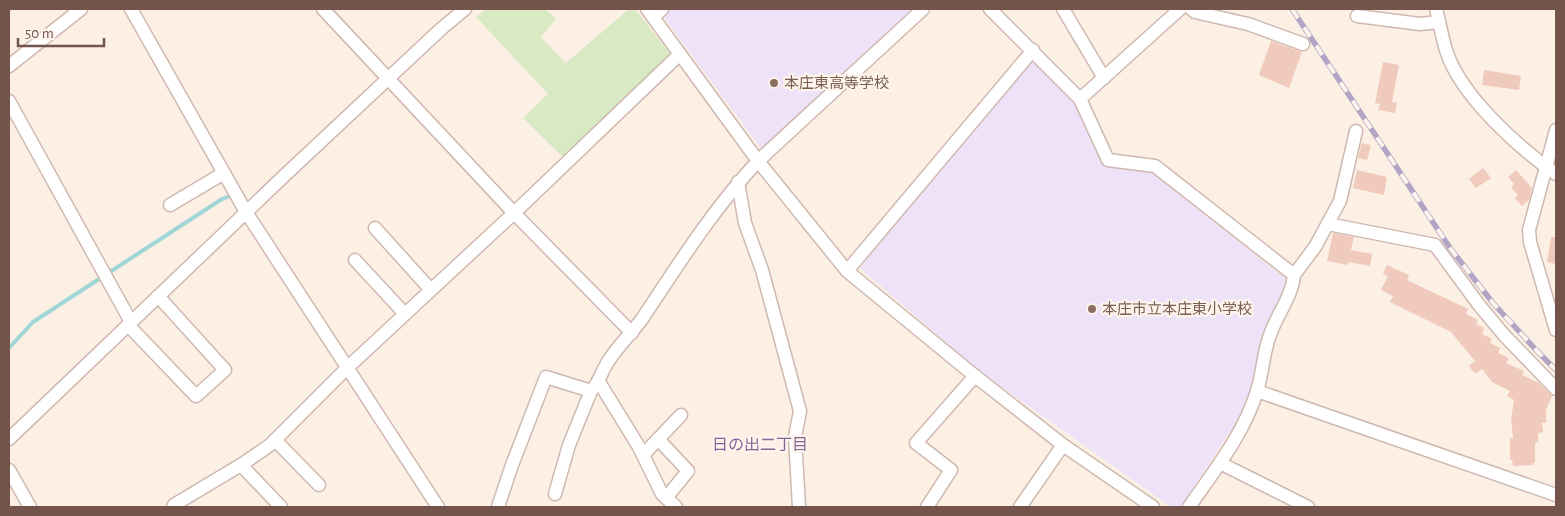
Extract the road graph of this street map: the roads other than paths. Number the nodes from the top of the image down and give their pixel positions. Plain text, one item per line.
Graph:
1 (81, 9) edge
2 (131, 9) edge
3 (323, 9) edge
4 (465, 9) edge
5 (923, 9) edge
6 (990, 9) edge
7 (1063, 9) edge
8 (1180, 9) edge
9 (1192, 9) edge
10 (1436, 9) edge
11 (654, 12) edge
12 (1357, 16) dead end
13 (1439, 22) junction
14 (1303, 44) dead end
15 (1033, 50) junction
16 (680, 54) junction
17 (9, 66) edge
18 (1104, 78) junction
19 (388, 80) junction
20 (1080, 99) junction
21 (9, 101) edge
22 (1356, 130) dead end
23 (1556, 130) edge
24 (758, 161) junction
25 (1545, 166) junction
26 (224, 174) junction
27 (1556, 174) edge
28 (738, 182) junction
29 (170, 205) dead end
30 (246, 212) junction
31 (514, 213) junction
32 (1328, 224) junction
33 (375, 228) dead end
34 (355, 260) dead end
35 (848, 271) junction
36 (1294, 275) junction
37 (431, 290) junction
38 (158, 296) junction
39 (404, 314) junction
40 (129, 324) junction
41 (1556, 330) edge
42 (632, 333) junction
43 (346, 368) junction
44 (975, 376) junction
45 (595, 387) junction
46 (1556, 389) edge
47 (1257, 391) junction
48 (681, 415) dead end
49 (9, 439) edge
50 (658, 439) junction
51 (275, 440) junction
52 (1063, 445) junction
53 (643, 455) junction
54 (1220, 463) junction
55 (241, 465) junction
56 (9, 470) edge
57 (319, 485) dead end
58 (555, 494) dead end
59 (1556, 495) edge
60 (666, 498) junction
61 (1290, 503) edge
62 (174, 506) edge
63 (30, 507) edge
64 (281, 507) edge
65 (438, 507) edge
66 (498, 507) edge
67 (676, 507) edge
68 (799, 507) edge
69 (927, 507) edge
70 (1020, 507) edge
71 (1153, 507) edge
72 (1189, 507) edge
73 (1308, 507) edge

1 - 17 street
2 - 26 street
3 - 19 street
4 - 19 street
5 - 24 street
6 - 15 street
7 - 18 street
8 - 18 street
9 - 14 street
10 - 13 street
11 - 16 street
12 - 13 street
13 - 25 street
15 - 20 street
15 - 35 street
16 - 24 street
16 - 31 street
18 - 20 street
19 - 30 street
19 - 31 street
20 - 36 street
21 - 40 street
22 - 32 street
23 - 25 street
24 - 28 street
24 - 35 street
25 - 27 street
25 - 41 street
26 - 29 street
26 - 30 street
28 - 42 street
28 - 68 street
30 - 38 street
30 - 43 street
31 - 37 street
31 - 42 street
32 - 36 street
32 - 46 street
33 - 37 street
34 - 39 street
35 - 44 street
36 - 47 street
37 - 39 street
38 - 40 street
38 - 40 street
39 - 43 street
40 - 49 street
42 - 45 street
43 - 51 street
43 - 65 street
44 - 52 street
44 - 69 street
45 - 53 street
45 - 58 street
45 - 66 street
47 - 54 street
47 - 59 street
48 - 50 street
50 - 53 street
50 - 60 street
51 - 55 street
51 - 57 street
52 - 70 street
52 - 71 street
53 - 60 street
54 - 61 street
54 - 72 street
55 - 62 street
55 - 64 street
56 - 63 street
60 - 67 street
61 - 73 street

